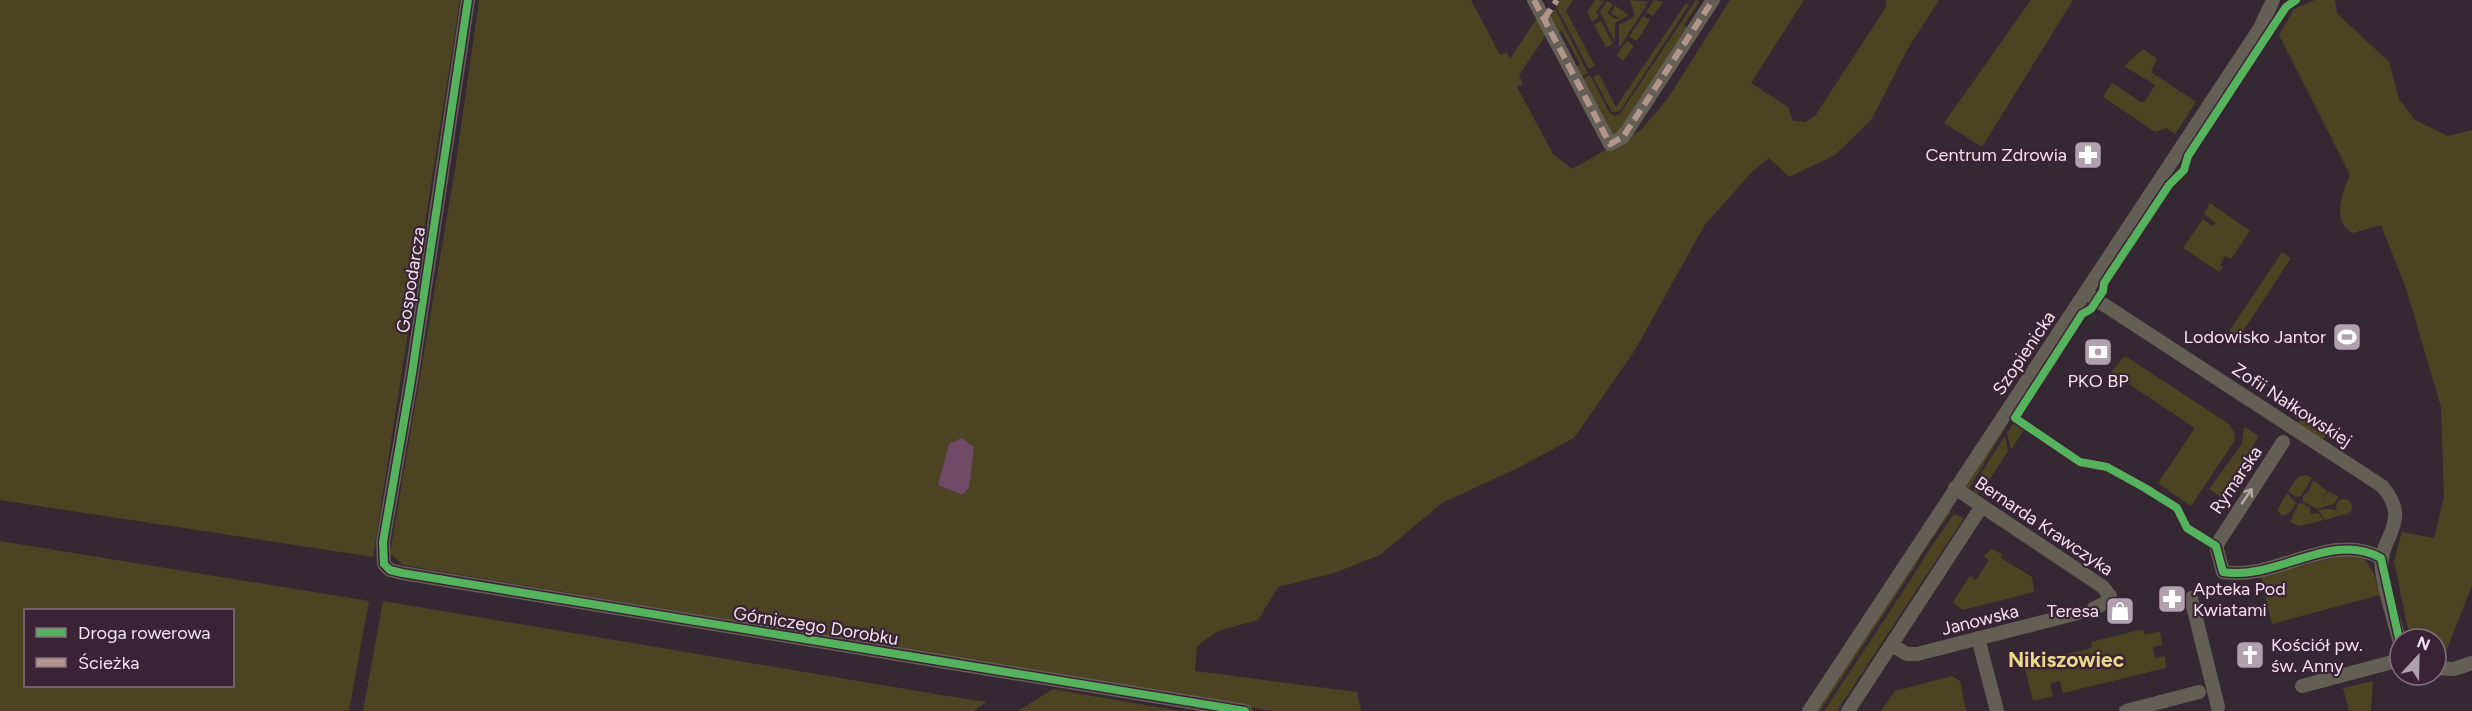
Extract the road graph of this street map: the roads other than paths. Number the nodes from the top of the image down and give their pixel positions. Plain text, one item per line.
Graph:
1 (468, 0) edge
2 (1534, 0) edge
3 (1713, 0) edge
4 (2272, 0) edge
5 (2283, 0) edge
6 (2268, 14) junction
7 (2086, 293) junction
8 (2286, 438) junction
9 (1955, 488) junction
10 (1982, 506) junction
11 (2381, 558) junction
12 (384, 564) joint
13 (2191, 598) dead end
14 (2093, 609) dead end
15 (2079, 613) dead end
16 (2396, 627) edge
17 (1978, 638) junction
18 (1892, 645) junction
19 (2388, 663) edge
20 (2472, 663) edge
21 (2448, 669) edge
22 (2302, 686) dead end
23 (2206, 691) junction
24 (2218, 707) dead end
25 (1245, 711) edge
26 (1809, 711) edge
27 (1848, 711) edge
28 (1997, 711) edge
29 (2126, 711) edge

1 - 12 street, Gospodarcza
2 - 3 street
4 - 6 street, Szopienicka
5 - 6 street, Szopienicka
6 - 7 street, Szopienicka
7 - 8 street, Zofii Nałkowskiej
7 - 9 street, Szopienicka
8 - 11 street, Zofii Nałkowskiej
11 -> 8 street, Rymarska
9 - 10 street, Bernarda Krawczyka
9 - 26 street, Szopienicka
10 - 14 street, Bernarda Krawczyka
10 - 18 street, Janowska
11 - 16 street
12 - 25 street, Górniczego Dorobku
13 - 23 street
15 - 17 street, Janowska
17 - 18 street, Janowska
17 - 28 street
18 - 27 street, Janowska
19 - 22 street
20 - 21 street
23 - 24 street
23 - 29 street

